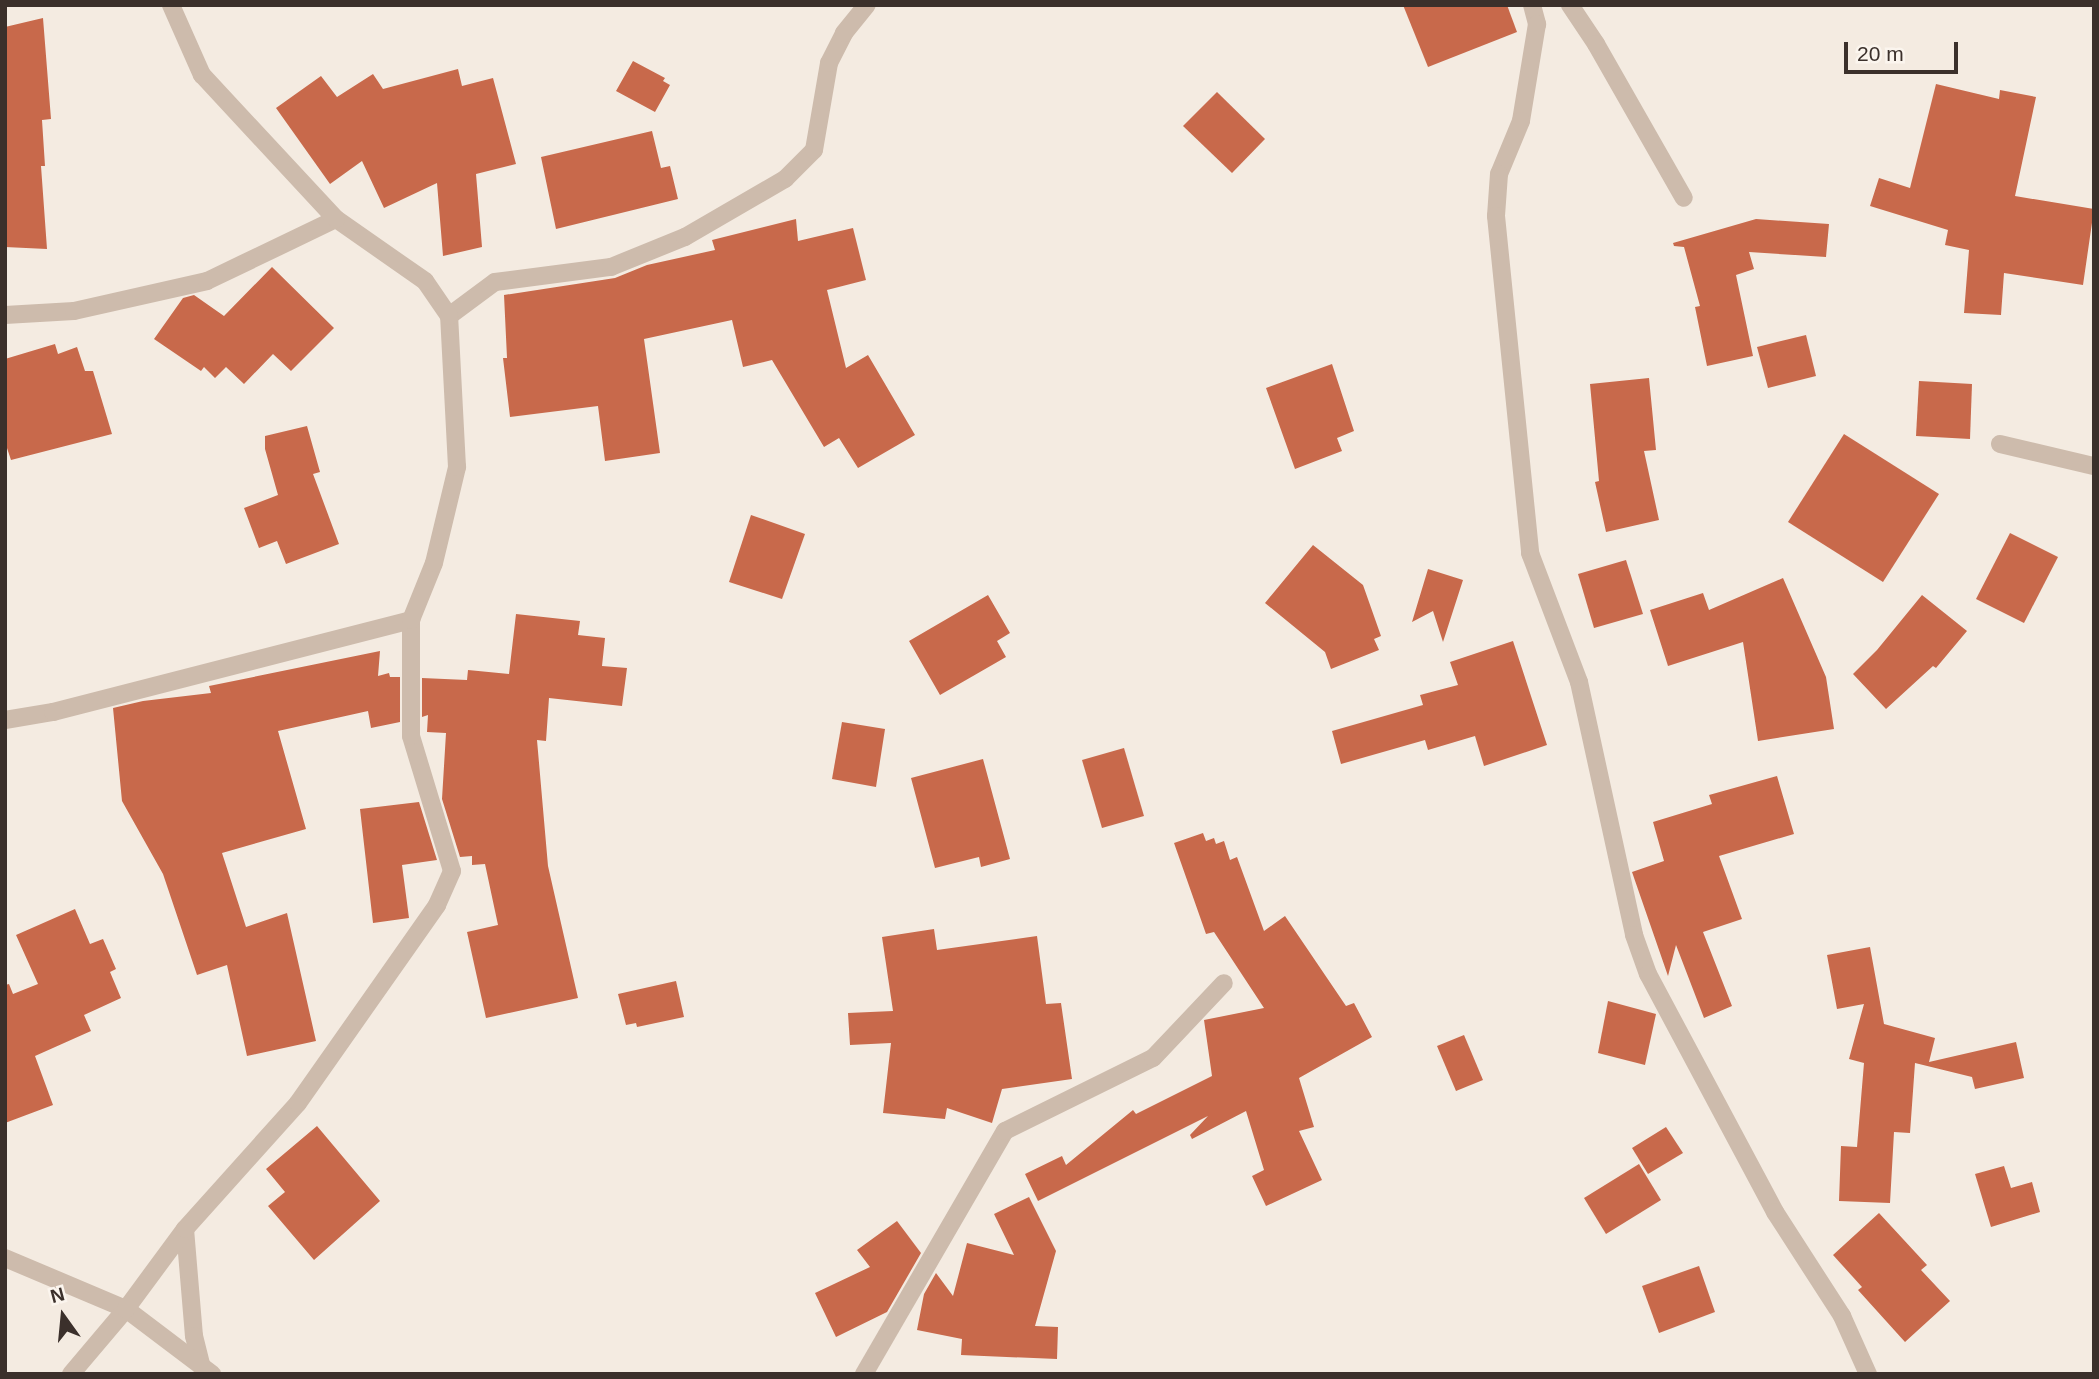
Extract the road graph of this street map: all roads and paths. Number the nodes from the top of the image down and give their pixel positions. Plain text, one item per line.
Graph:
1 (171, 5) edge
2 (867, 5) edge
3 (1532, 5) edge
4 (1570, 5) edge
5 (1684, 198) dead end
6 (336, 219) junction
7 (5, 314) edge
8 (449, 316) junction
9 (2000, 444) dead end
10 (2094, 466) edge
11 (411, 620) junction
12 (5, 720) edge
13 (1223, 983) dead end
14 (185, 1229) junction
15 (5, 1258) edge
16 (126, 1309) junction
17 (207, 1371) edge
18 (71, 1374) edge
19 (864, 1374) edge
20 (1868, 1374) edge

1 - 6 street
2 - 8 street
3 - 20 street
4 - 5 street
6 - 7 street
6 - 8 street
8 - 11 street
9 - 10 street
11 - 12 street
11 - 14 street
13 - 19 street
14 - 16 street
14 - 17 street
15 - 16 street
16 - 17 street
16 - 18 street

